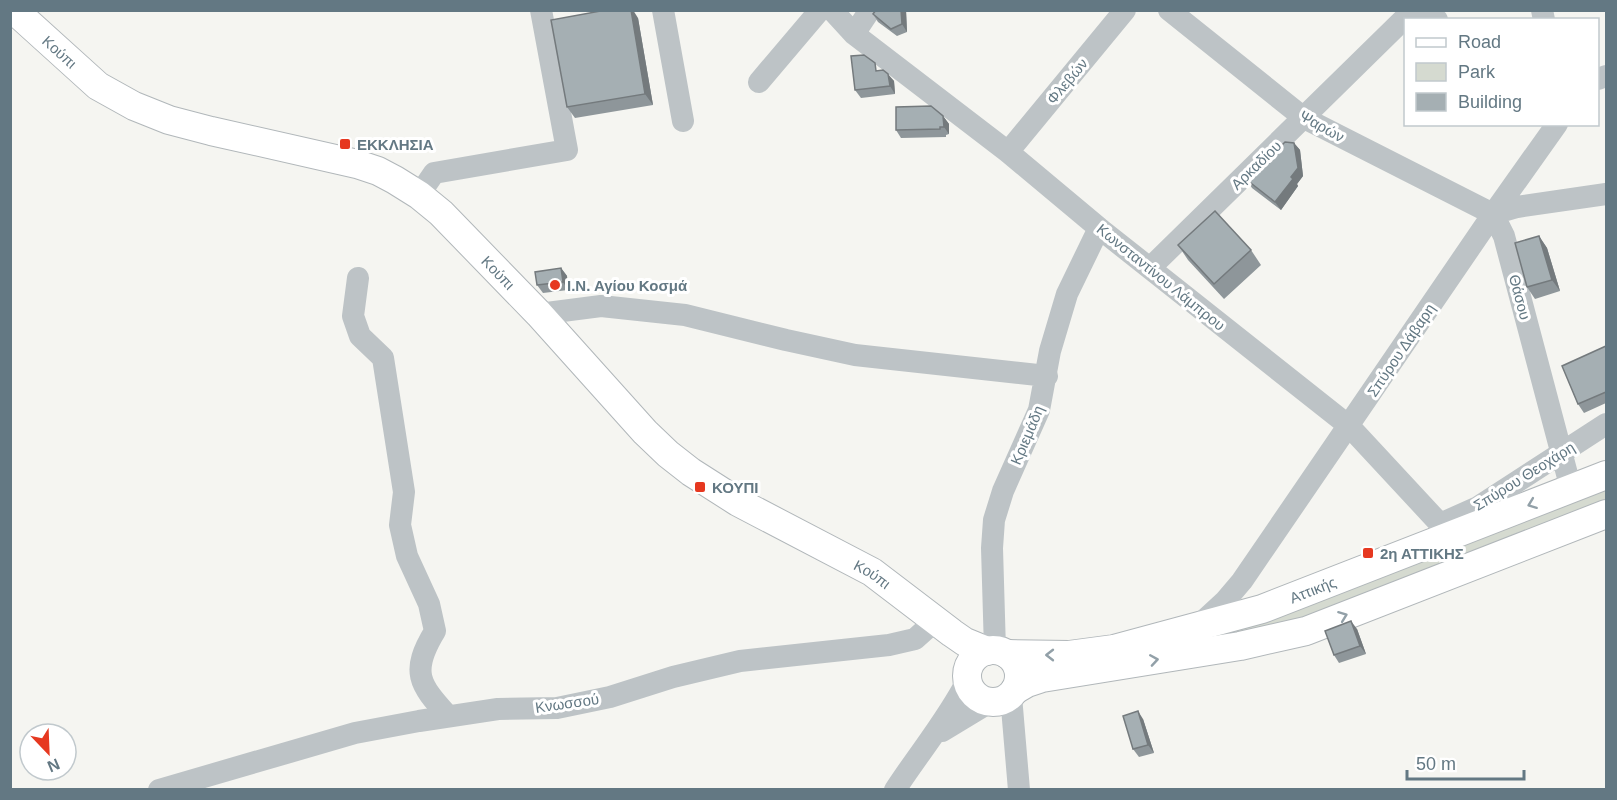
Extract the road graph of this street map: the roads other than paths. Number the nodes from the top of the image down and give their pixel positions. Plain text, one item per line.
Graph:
1 (14, 10) edge
2 (663, 10) edge
3 (820, 10) edge
4 (832, 10) edge
5 (870, 10) edge
6 (1125, 10) edge
7 (1169, 10) edge
8 (1404, 19) edge
9 (543, 20) edge
10 (854, 34) junction
11 (759, 82) dead end
12 (1304, 118) junction
13 (683, 121) dead end
14 (1556, 126) edge
15 (1008, 152) junction
16 (1606, 194) edge
17 (419, 195) junction
18 (1493, 214) junction
19 (1099, 228) junction
20 (1150, 268) junction
21 (358, 278) dead end
22 (539, 314) junction
23 (1047, 376) junction
24 (1606, 424) edge
25 (1349, 426) junction
26 (1562, 453) junction
27 (1606, 475) edge
28 (1571, 489) junction
29 (1606, 514) edge
30 (1443, 531) junction
31 (1460, 570) junction
32 (1242, 581) junction
33 (1262, 609) junction
34 (935, 621) junction
35 (1196, 628) junction
36 (996, 651) junction
37 (967, 677) junction
38 (1006, 696) junction
39 (448, 716) junction
40 (919, 752) junction
41 (159, 789) edge
42 (895, 789) edge
43 (1018, 789) edge

1 - 17 main road, Κούπι
2 - 13 street
3 - 11 street
4 - 10 street, Κωνσταντίνου Λάμπρου
5 - 10 street
6 - 15 street, Φλεβών
7 - 12 street, Ψαρών
8 - 12 street, Αρκαδίου
9 - 17 street
10 - 15 street, Κωνσταντίνου Λάμπρου
12 - 18 street, Ψαρών
12 - 20 street, Αρκαδίου
14 - 18 street
15 - 19 street, Κωνσταντίνου Λάμπρου
16 - 18 street
17 - 22 main road, Κούπι
18 - 25 street, Σπύρου Δάβαρη
18 - 26 street, Θάσου
19 - 20 street, Κωνσταντίνου Λάμπρου
19 - 23 street, Κριεμάδη
20 - 25 street, Κωνσταντίνου Λάμπρου
21 - 39 street
22 - 23 street
22 - 34 main road, Κούπι
23 - 36 street, Κριεμάδη
24 - 26 street, Σπύρου Θεοχάρη
25 - 30 street, Κωνσταντίνου Λάμπρου
25 - 32 street, Σπύρου Δάβαρη
26 - 28 street, Θάσου
26 - 30 street, Σπύρου Θεοχάρη
27 - 28 main road, Αττικής
28 -> 30 main road, Αττικής
29 - 31 main road
30 - 31 street, Κωνσταντίνου Λάμπρου
30 - 33 main road, Αττικής
38 -> 31 main road
32 - 33 street
32 - 35 street, Σπύρου Δάβαρη
33 - 35 main road, Αττικής
34 - 36 main road
34 - 37 main road
34 - 39 street, Κνωσσού
35 -> 36 main road, Αττικής
36 - 37 main road
36 - 38 main road
37 - 38 main road
37 - 40 street
38 - 40 street
38 - 43 street
39 - 41 street, Κνωσσού
40 - 42 street

